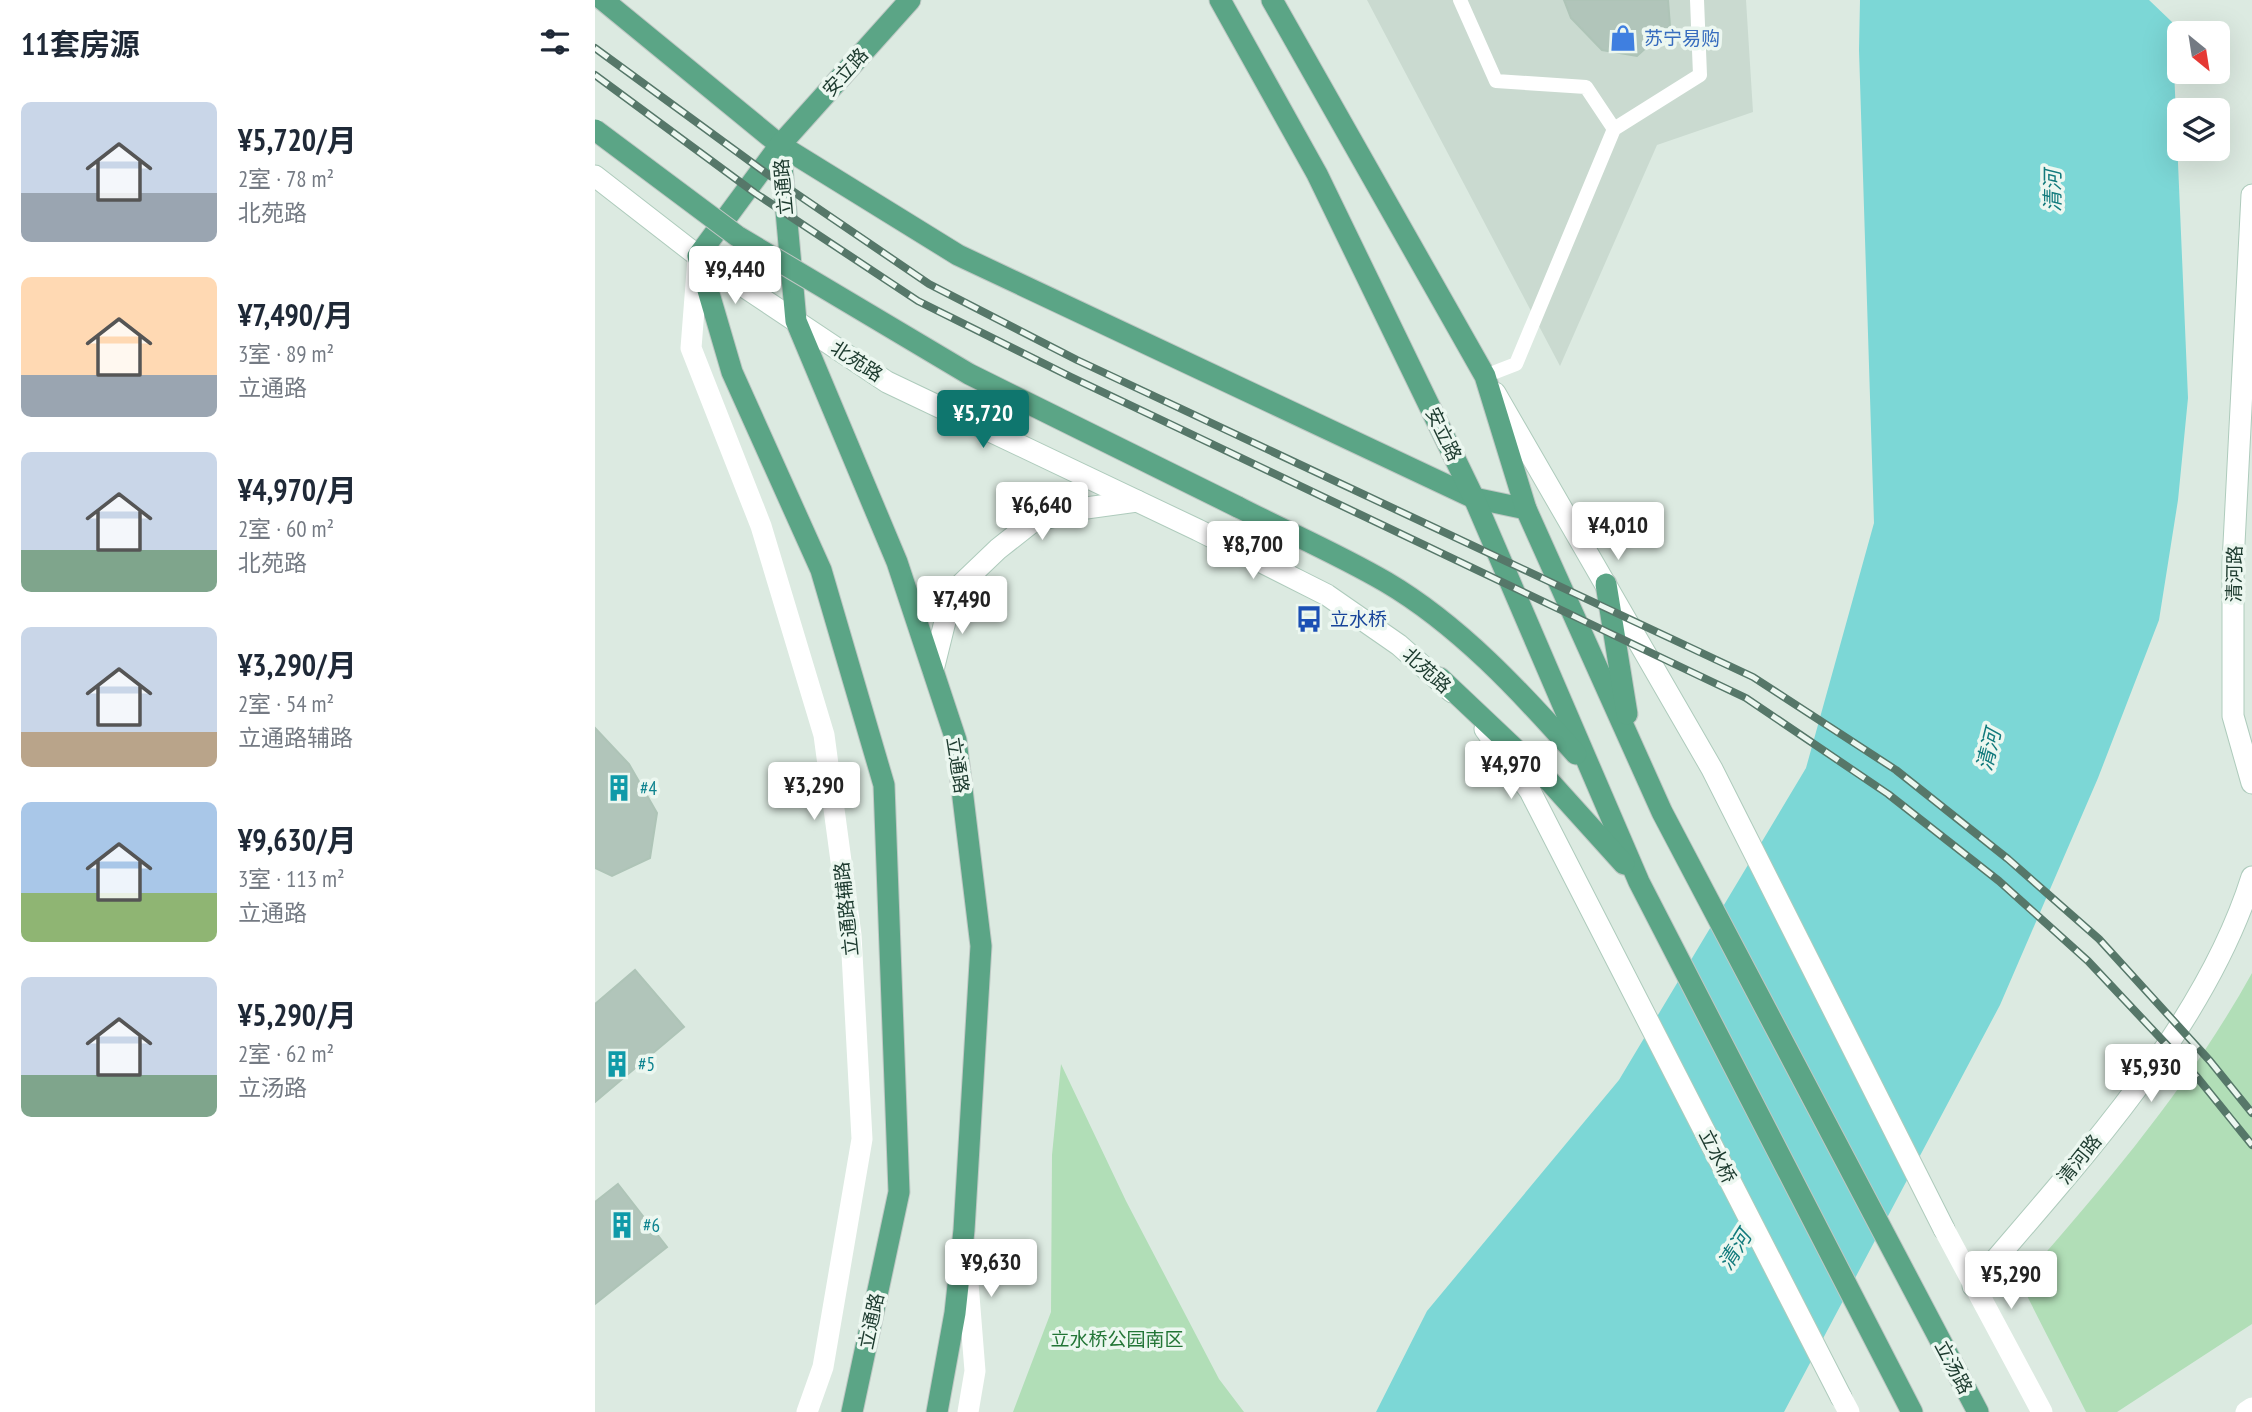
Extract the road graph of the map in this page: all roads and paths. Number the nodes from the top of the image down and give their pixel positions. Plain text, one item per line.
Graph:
1 (603, 0) edge
2 (910, 0) edge
3 (1220, 0) edge
4 (1272, 0) edge
5 (1460, 0) edge
6 (1697, 0) edge
7 (1614, 129) junction
8 (595, 130) edge
9 (779, 145) junction
10 (595, 176) edge
11 (2252, 195) edge
12 (698, 256) junction
13 (796, 321) junction
14 (1485, 376) junction
15 (1475, 498) junction
16 (1137, 501) junction
17 (1526, 509) junction
18 (1606, 584) junction
19 (933, 670) junction
20 (1440, 678) junction
21 (1631, 740) junction
22 (1589, 768) junction
23 (2252, 783) edge
24 (2252, 877) edge
25 (1639, 882) junction
26 (1594, 916) joint
27 (964, 1230) junction
28 (1973, 1286) junction
29 (1845, 1404) edge
30 (2252, 1408) edge
31 (807, 1412) edge
32 (852, 1412) edge
33 (937, 1412) edge
34 (968, 1412) edge
35 (1912, 1412) edge
36 (1978, 1412) edge
37 (2042, 1412) edge
38 (2246, 1412) edge

1 - 9 main road
2 - 9 main road, 安立路
3 - 15 main road, 安立路
4 - 14 main road
5 - 7 lane
6 - 7 lane
7 - 14 lane
8 - 22 main road, bridge
9 - 12 main road, 安立路
9 - 13 main road, 立通路
9 - 15 main road
10 - 12 street, 北苑路
11 - 23 street, 清河路
12 - 13 street, 北苑路
12 - 31 street, 立通路辅路
12 - 32 main road, 立通路
13 - 16 street, 北苑路
13 - 19 main road, 立通路
14 - 17 main road
14 - 18 street
15 - 17 main road
15 - 22 main road, 安立路
16 - 19 street
16 - 20 street, 北苑路
17 - 21 main road
18 - 21 main road
18 - 28 street
19 - 27 main road, 立通路
20 - 25 main road
20 - 26 street, 北苑路
21 - 36 main road, 立汤路
22 - 25 main road, 安立路
24 - 28 street, 清河路
25 - 35 main road
26 - 29 street, 立水桥
27 - 33 main road, 立通路
27 - 34 street
28 - 37 street
30 - 38 street

